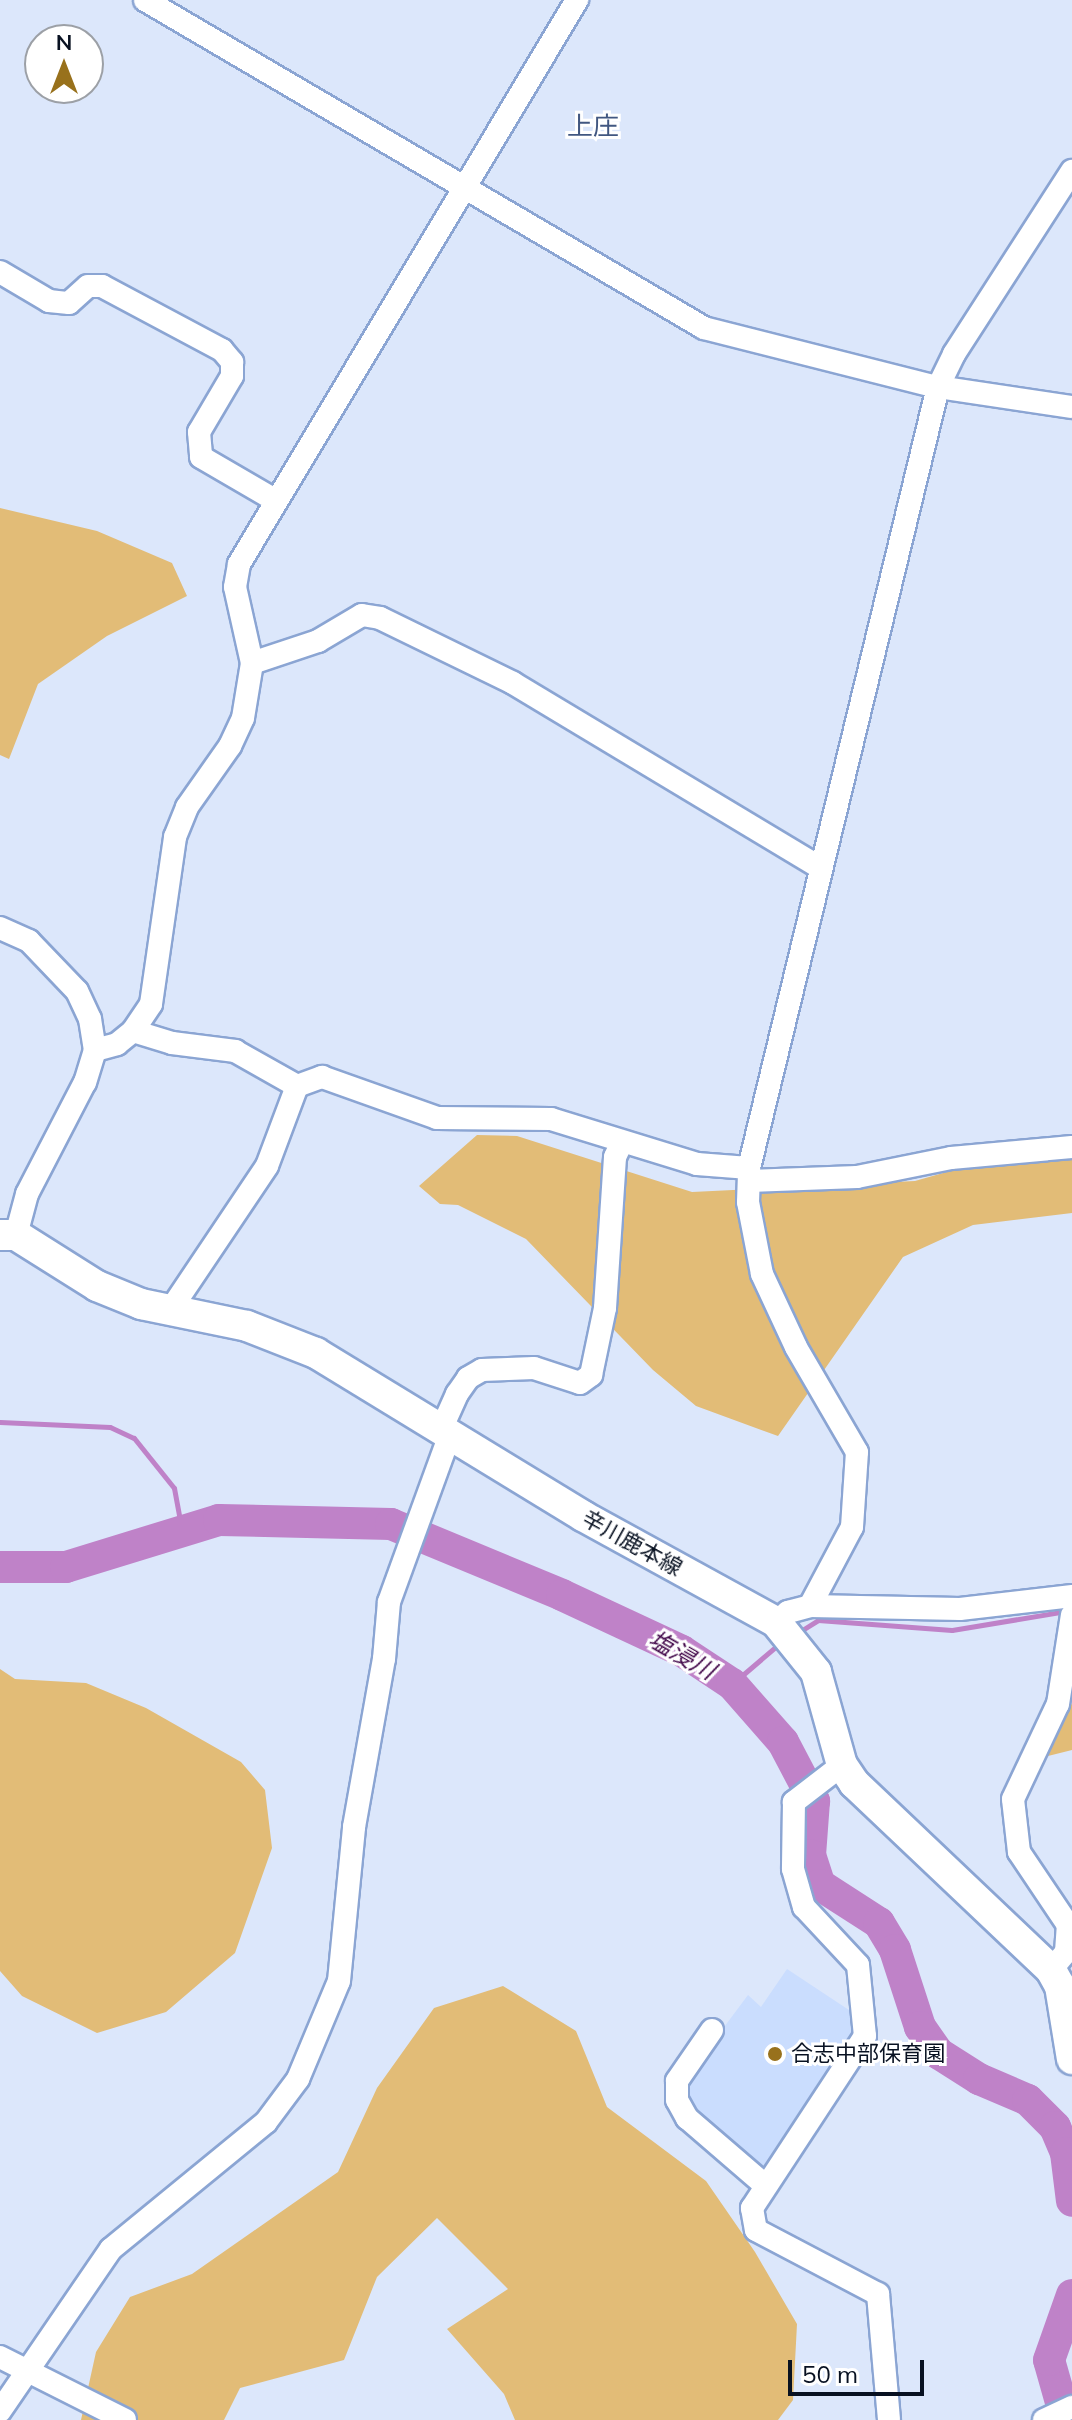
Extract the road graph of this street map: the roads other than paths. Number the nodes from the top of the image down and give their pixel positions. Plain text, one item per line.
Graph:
1 (145, 0) edge
2 (577, 0) edge
3 (1072, 171) edge
4 (461, 190) junction
5 (0, 272) edge
6 (938, 387) junction
7 (1072, 407) edge
8 (275, 500) junction
9 (252, 663) junction
10 (821, 868) junction
11 (0, 928) edge
12 (133, 1031) junction
13 (95, 1050) junction
14 (297, 1086) junction
15 (621, 1144) junction
16 (1072, 1147) edge
17 (749, 1174) junction
18 (8, 1235) edge
19 (171, 1309) junction
20 (444, 1434) junction
21 (1072, 1596) edge
22 (810, 1606) junction
23 (1072, 1615) edge
24 (785, 1633) junction
25 (830, 1772) junction
26 (1070, 1924) edge
27 (1051, 1970) junction
28 (712, 2030) dead end
29 (1072, 2059) edge
30 (766, 2186) junction
31 (0, 2357) edge
32 (26, 2372) junction
33 (0, 2411) edge
34 (125, 2420) edge
35 (889, 2420) edge

1 - 4 street
2 - 4 street
3 - 6 street
4 - 6 street
4 - 8 street
5 - 8 street
6 - 7 street
6 - 10 street
8 - 9 street
9 - 10 street
9 - 12 street
10 - 17 street
11 - 13 street
12 - 13 street
12 - 14 street
13 - 18 street
14 - 15 street
14 - 19 street
15 - 17 street
15 - 20 street
16 - 17 street
17 - 22 street
18 - 19 main road, 辛川鹿本線
19 - 20 main road, 辛川鹿本線
20 - 24 main road, 辛川鹿本線
20 - 32 street
21 - 22 street
22 - 24 street
23 - 26 street
24 - 25 main road, 辛川鹿本線
25 - 27 main road, 辛川鹿本線
25 - 30 street
26 - 27 street
27 - 29 main road, 辛川鹿本線
28 - 30 street
30 - 35 street
31 - 32 street
32 - 33 street
32 - 34 street

